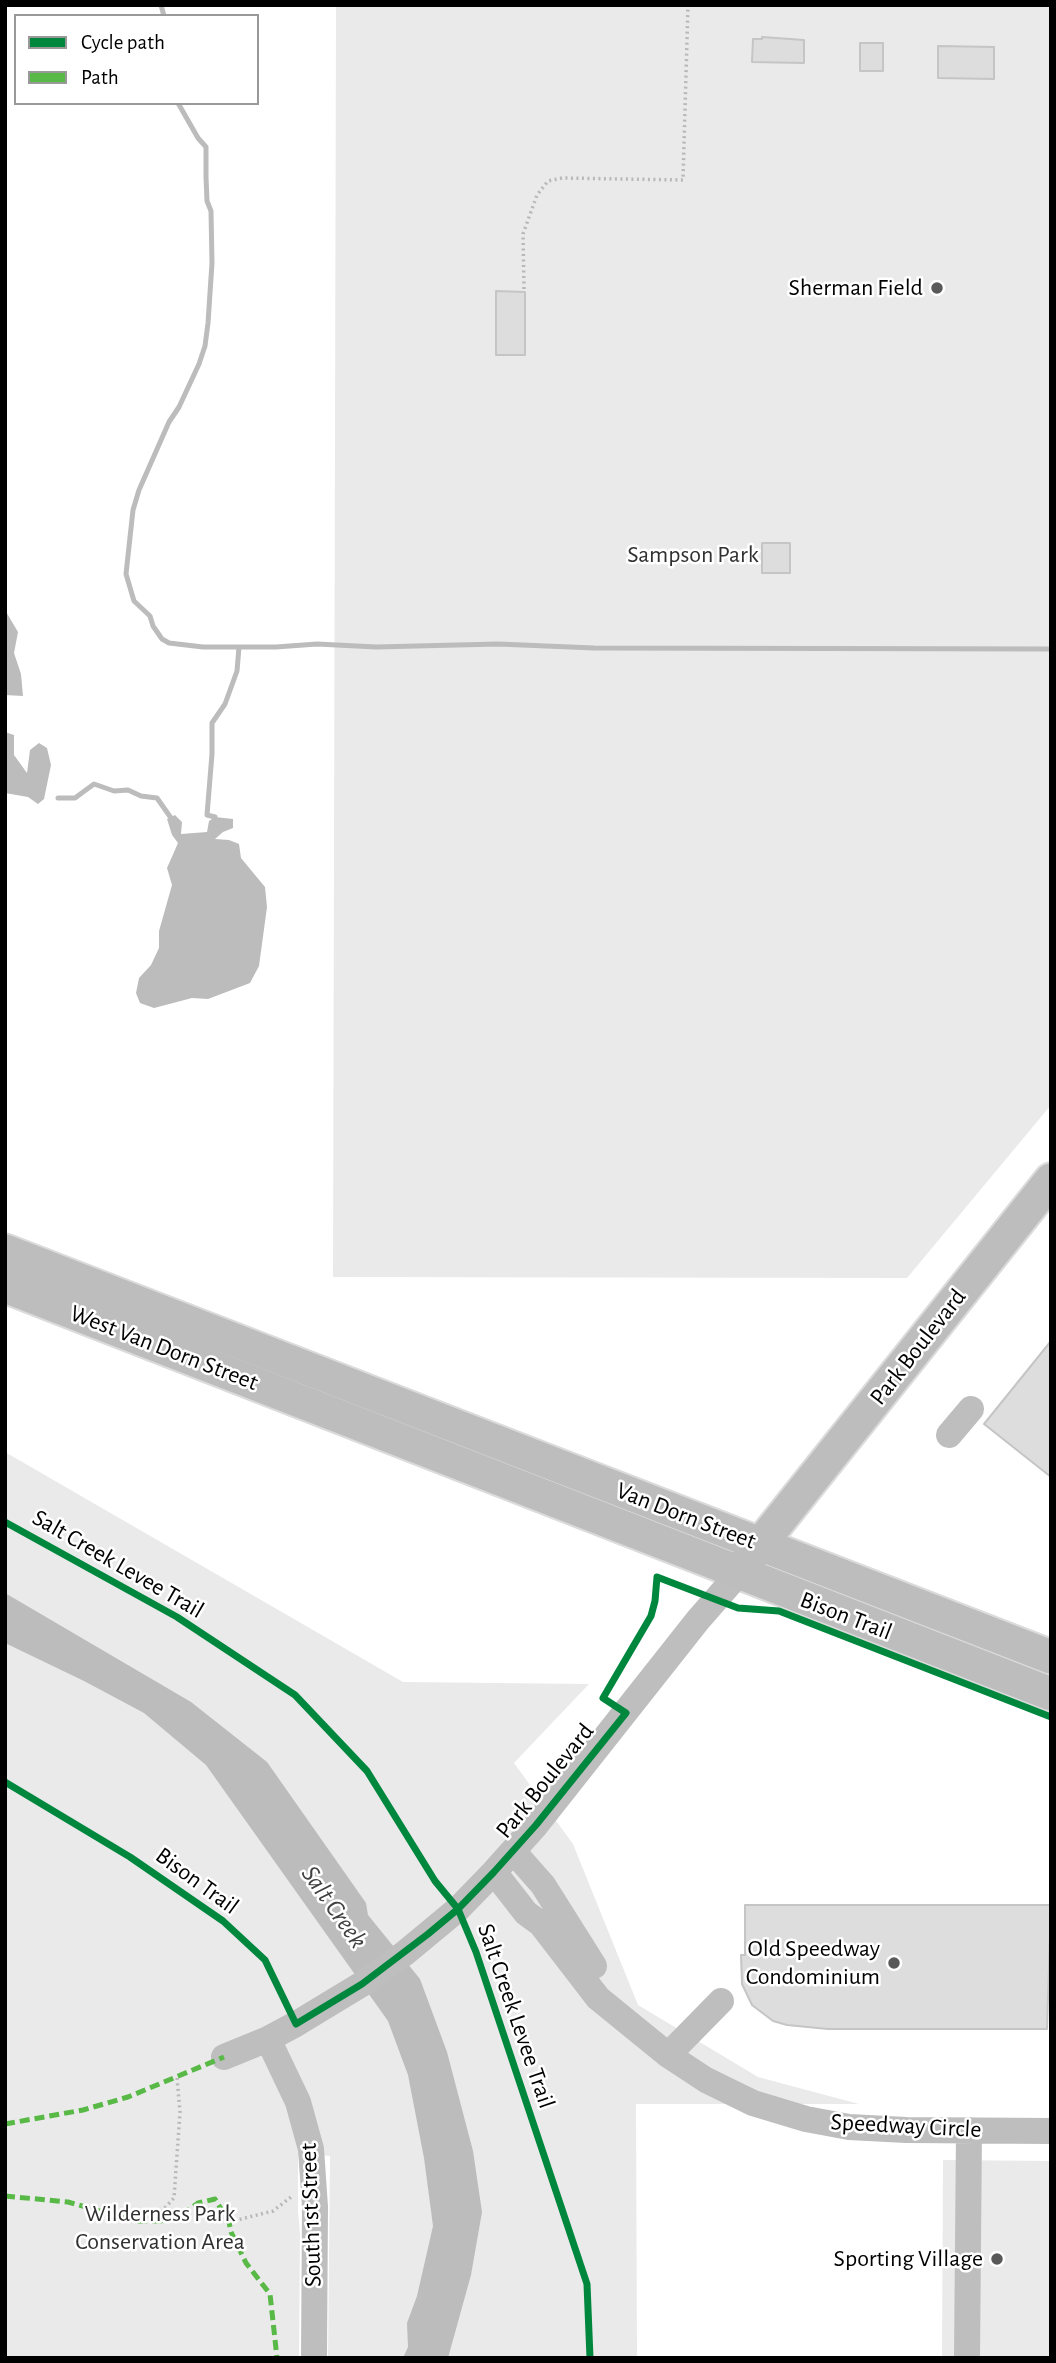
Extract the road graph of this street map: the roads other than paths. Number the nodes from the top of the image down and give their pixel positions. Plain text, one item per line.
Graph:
1 (1051, 1180) edge
2 (5, 1251) edge
3 (5, 1286) edge
4 (321, 1374) joint
5 (971, 1409) dead end
6 (324, 1410) joint
7 (949, 1435) dead end
8 (761, 1544) junction
9 (740, 1572) junction
10 (1051, 1657) edge
11 (1051, 1694) edge
12 (513, 1851) junction
13 (494, 1872) junction
14 (721, 2001) dead end
15 (622, 2016) junction
16 (268, 2039) junction
17 (668, 2055) junction
18 (225, 2057) dead end
19 (969, 2130) junction
20 (1051, 2131) edge
21 (314, 2358) edge
22 (967, 2358) edge

1 - 8 main road, Park Boulevard
2 - 4 main road, West Van Dorn Street
3 - 6 main road, West Van Dorn Street
4 - 8 main road, Van Dorn Street
5 - 7 street
6 - 9 main road, Van Dorn Street
8 - 9 main road, Park Boulevard
8 - 10 main road, Van Dorn Street
9 - 11 main road, Van Dorn Street
9 - 12 street, Park Boulevard
12 - 13 street, Park Boulevard
12 - 15 street, Speedway Circle
13 - 15 street, Speedway Circle
13 - 16 street
14 - 17 street
15 - 17 street, Speedway Circle
16 - 18 street
16 - 21 street, South 1st Street
17 - 19 street, Speedway Circle
19 - 20 street, Speedway Circle
19 - 22 street

